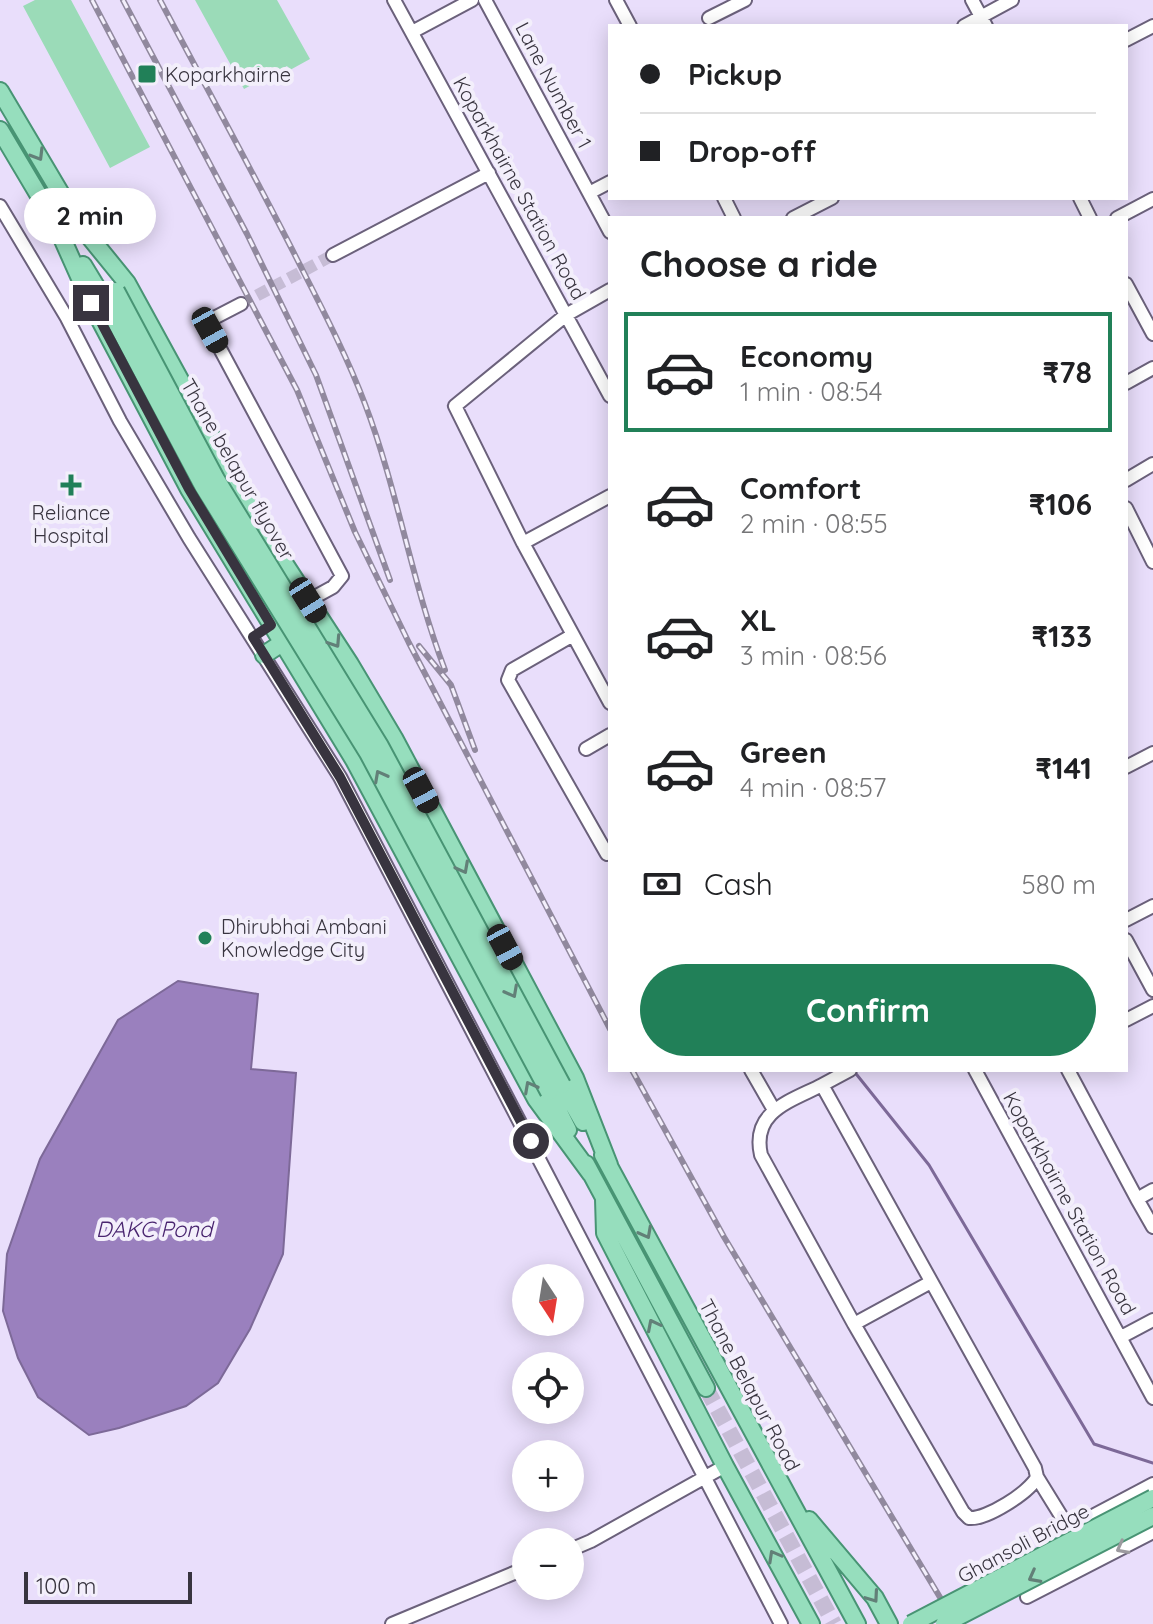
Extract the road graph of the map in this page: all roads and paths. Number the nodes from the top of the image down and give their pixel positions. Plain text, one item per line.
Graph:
1 (394, 0) edge
2 (472, 0) edge
3 (485, 0) edge
4 (616, 0) edge
5 (745, 0) edge
6 (972, 0) edge
7 (1012, 0) edge
8 (709, 18) dead end
9 (984, 21) edge
10 (629, 24) edge
11 (1153, 26) edge
12 (412, 32) junction
13 (1128, 39) edge
14 (0, 91) edge
15 (0, 130) edge
16 (489, 173) junction
17 (608, 183) edge
18 (589, 193) junction
19 (1153, 199) edge
20 (828, 200) edge
21 (0, 206) edge
22 (797, 216) edge
23 (1121, 216) edge
24 (75, 219) junction
25 (608, 228) edge
26 (58, 229) junction
27 (333, 255) tunnel mouth
28 (1128, 288) edge
29 (608, 291) edge
30 (110, 294) junction
31 (241, 304) tunnel mouth
32 (566, 315) junction
33 (1153, 334) edge
34 (1153, 368) edge
35 (1128, 382) edge
36 (608, 392) edge
37 (1153, 464) edge
38 (1128, 479) edge
39 (608, 497) edge
40 (1128, 512) edge
41 (523, 543) junction
42 (1153, 562) edge
43 (308, 600) junction
44 (320, 618) junction
45 (271, 625) junction
46 (573, 635) junction
47 (253, 637) junction
48 (283, 642) junction
49 (264, 655) junction
50 (608, 699) edge
51 (608, 736) edge
52 (586, 749) dead end
53 (1153, 753) edge
54 (1128, 766) edge
55 (608, 853) edge
56 (1153, 906) edge
57 (1128, 919) edge
58 (1128, 944) edge
59 (1153, 990) edge
60 (1153, 1006) edge
61 (1128, 1019) edge
62 (752, 1072) edge
63 (846, 1072) edge
64 (976, 1072) edge
65 (1069, 1072) edge
66 (827, 1082) junction
67 (555, 1088) junction
68 (774, 1110) junction
69 (609, 1165) junction
70 (591, 1174) junction
71 (1153, 1190) edge
72 (604, 1199) junction
73 (1137, 1199) junction
74 (1153, 1227) edge
75 (931, 1282) junction
76 (1153, 1320) edge
77 (854, 1324) junction
78 (1121, 1337) junction
79 (706, 1388) tunnel mouth
80 (1153, 1398) edge
81 (725, 1466) junction
82 (706, 1477) junction
83 (1037, 1477) junction
84 (1153, 1484) edge
85 (787, 1494) junction
86 (1153, 1498) edge
87 (1153, 1516) edge
88 (1068, 1529) junction
89 (1153, 1532) edge
90 (584, 1544) edge
91 (1092, 1564) junction
92 (512, 1574) edge
93 (1027, 1597) dead end
94 (392, 1624) edge
95 (781, 1624) edge
96 (811, 1624) edge
97 (857, 1624) edge
98 (889, 1624) edge
99 (911, 1624) edge
100 (944, 1624) edge

1 - 12 street, Koparkhairne Station Road
2 - 12 street
3 - 18 street, Lane Number 1
4 - 10 street
5 - 8 street
6 - 9 street
7 - 9 street
11 - 13 street
12 - 16 street, Koparkhairne Station Road
14 -> 24 main road
15 - 26 main road
16 - 27 street
16 - 32 street, Koparkhairne Station Road
17 - 18 street
18 - 25 street, Lane Number 1
19 - 23 street
20 - 22 street
21 - 47 street
24 - 30 main road
24 - 43 main road
26 - 30 main road
26 - 45 main road
28 - 33 street
29 - 32 street
30 - 67 main road, Thane belapur flyover, bridge
31 - 43 street
32 - 36 street, Koparkhairne Station Road
32 - 41 street
34 - 35 street
37 - 38 street
39 - 41 street
40 - 42 street
41 - 46 street
43 - 44 main road
43 - 45 street
44 - 48 main road
44 -> 69 main road
45 - 47 street
45 - 48 main road
46 - 50 street
46 - 55 street
47 - 49 street
48 - 49 main road
70 -> 48 main road
49 - 82 street
51 - 52 street
53 - 54 street
56 - 57 street
58 - 59 street
60 - 61 street
62 - 68 street
63 - 66 street
64 - 78 street, Koparkhairne Station Road
65 - 73 street
66 - 68 street
66 - 75 street
67 - 69 main road
67 - 70 main road
68 - 77 street
69 -> 85 main road, Thane Belapur Road
70 - 72 main road
71 - 73 street
72 - 79 main road
81 -> 72 main road
73 - 74 street
75 - 77 street
75 - 83 street
76 - 78 street
77 - 83 street
78 - 80 street, Koparkhairne Station Road
81 - 82 street
96 -> 81 main road
82 - 90 street
82 - 95 street
83 - 88 street
84 - 88 street
85 - 97 main road, Thane Belapur Road
85 -> 98 main road
86 - 99 main road, Ghansoli Bridge, bridge
87 -> 100 main road, Ghansoli Bridge, bridge
88 - 91 street
89 -> 91 street
91 - 93 street
92 - 94 street

